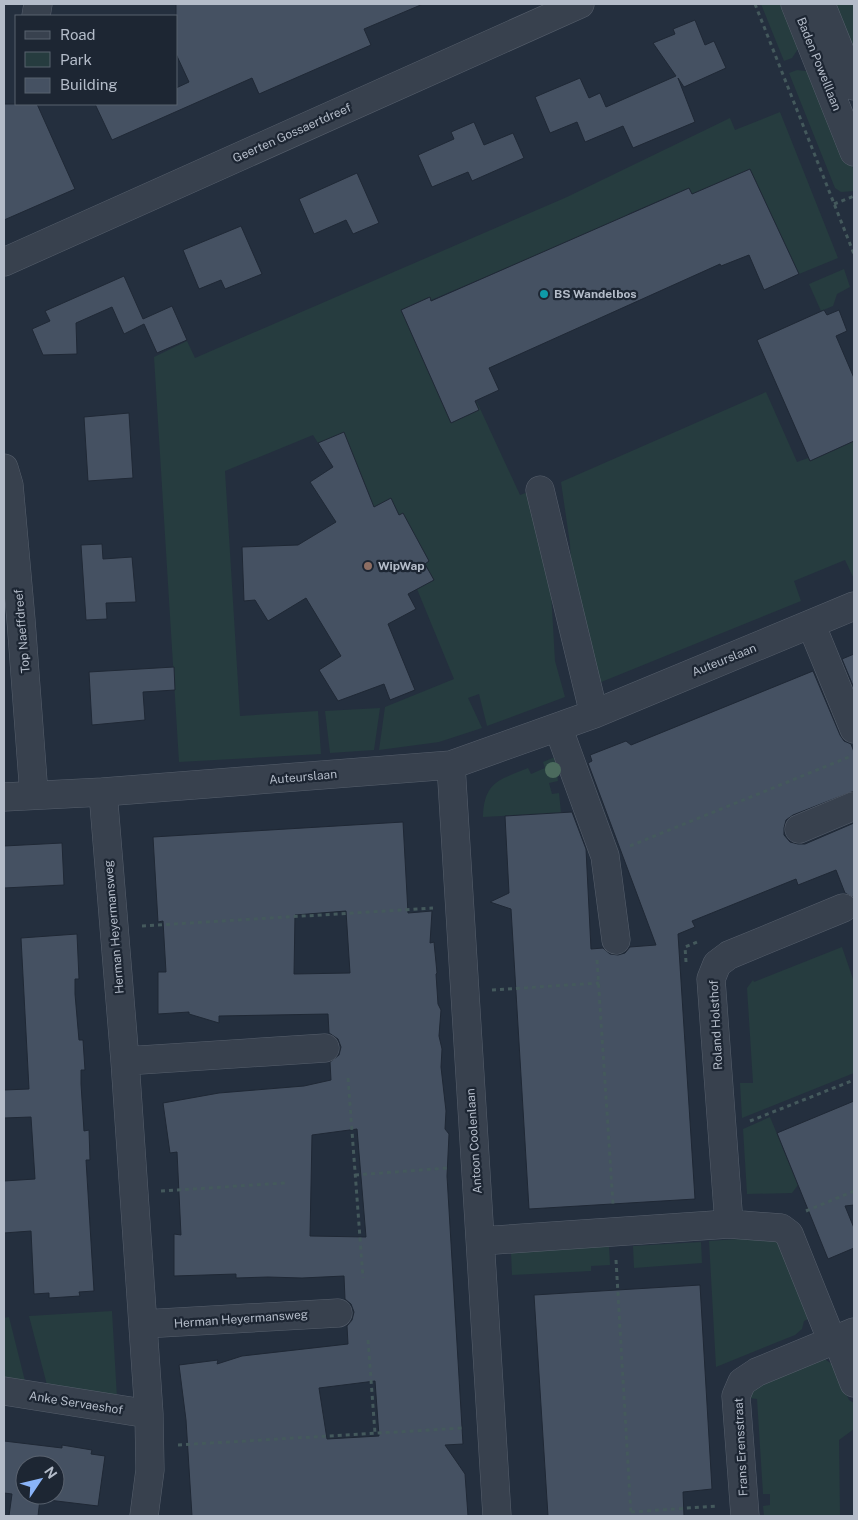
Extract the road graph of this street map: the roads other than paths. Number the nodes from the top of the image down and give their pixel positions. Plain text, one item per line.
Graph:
1 (580, 4) edge
2 (795, 4) edge
3 (821, 4) edge
4 (552, 9) edge
5 (854, 86) edge
6 (854, 152) edge
7 (4, 262) edge
8 (5, 479) edge
9 (540, 490) dead end
10 (854, 606) edge
11 (811, 624) junction
12 (594, 714) junction
13 (558, 727) junction
14 (854, 729) edge
15 (451, 765) junction
16 (103, 792) junction
17 (34, 795) junction
18 (4, 797) edge
19 (854, 806) edge
20 (799, 830) dead end
21 (843, 908) dead end
22 (616, 940) dead end
23 (325, 1048) dead end
24 (125, 1060) junction
25 (728, 1224) junction
26 (480, 1241) junction
27 (338, 1312) dead end
28 (143, 1324) junction
29 (841, 1337) edge
30 (854, 1383) edge
31 (4, 1391) edge
32 (149, 1414) junction
33 (744, 1510) edge
34 (144, 1516) edge
35 (498, 1516) edge

1 - 4 street, Geerten Gossaertdreef
2 - 6 street, Baden Powelllaan
3 - 5 street, Baden Powelllaan
4 - 7 street, Geerten Gossaertdreef
8 - 17 street, Top Naeffdreef
9 - 12 street
10 - 11 street, Auteurslaan
11 - 12 street, Auteurslaan
11 - 14 street
12 - 13 street, Auteurslaan
13 - 15 street, Auteurslaan
13 - 22 street
15 - 16 street, Auteurslaan
15 - 26 street, Antoon Coolenlaan
16 - 17 street, Auteurslaan
16 - 24 street, Herman Heyermansweg
17 - 18 street, Auteurslaan
19 - 20 street
21 - 25 street, Roland Holsthof
23 - 24 street
24 - 28 street, Herman Heyermansweg
25 - 26 street
25 - 29 street
26 - 35 street, Antoon Coolenlaan
27 - 28 street, Herman Heyermansweg
28 - 32 street, Herman Heyermansweg
29 - 30 street
29 - 33 street, Frans Erensstraat
31 - 32 street, Anke Servaeshof
32 - 34 street, Herman Heyermansweg

